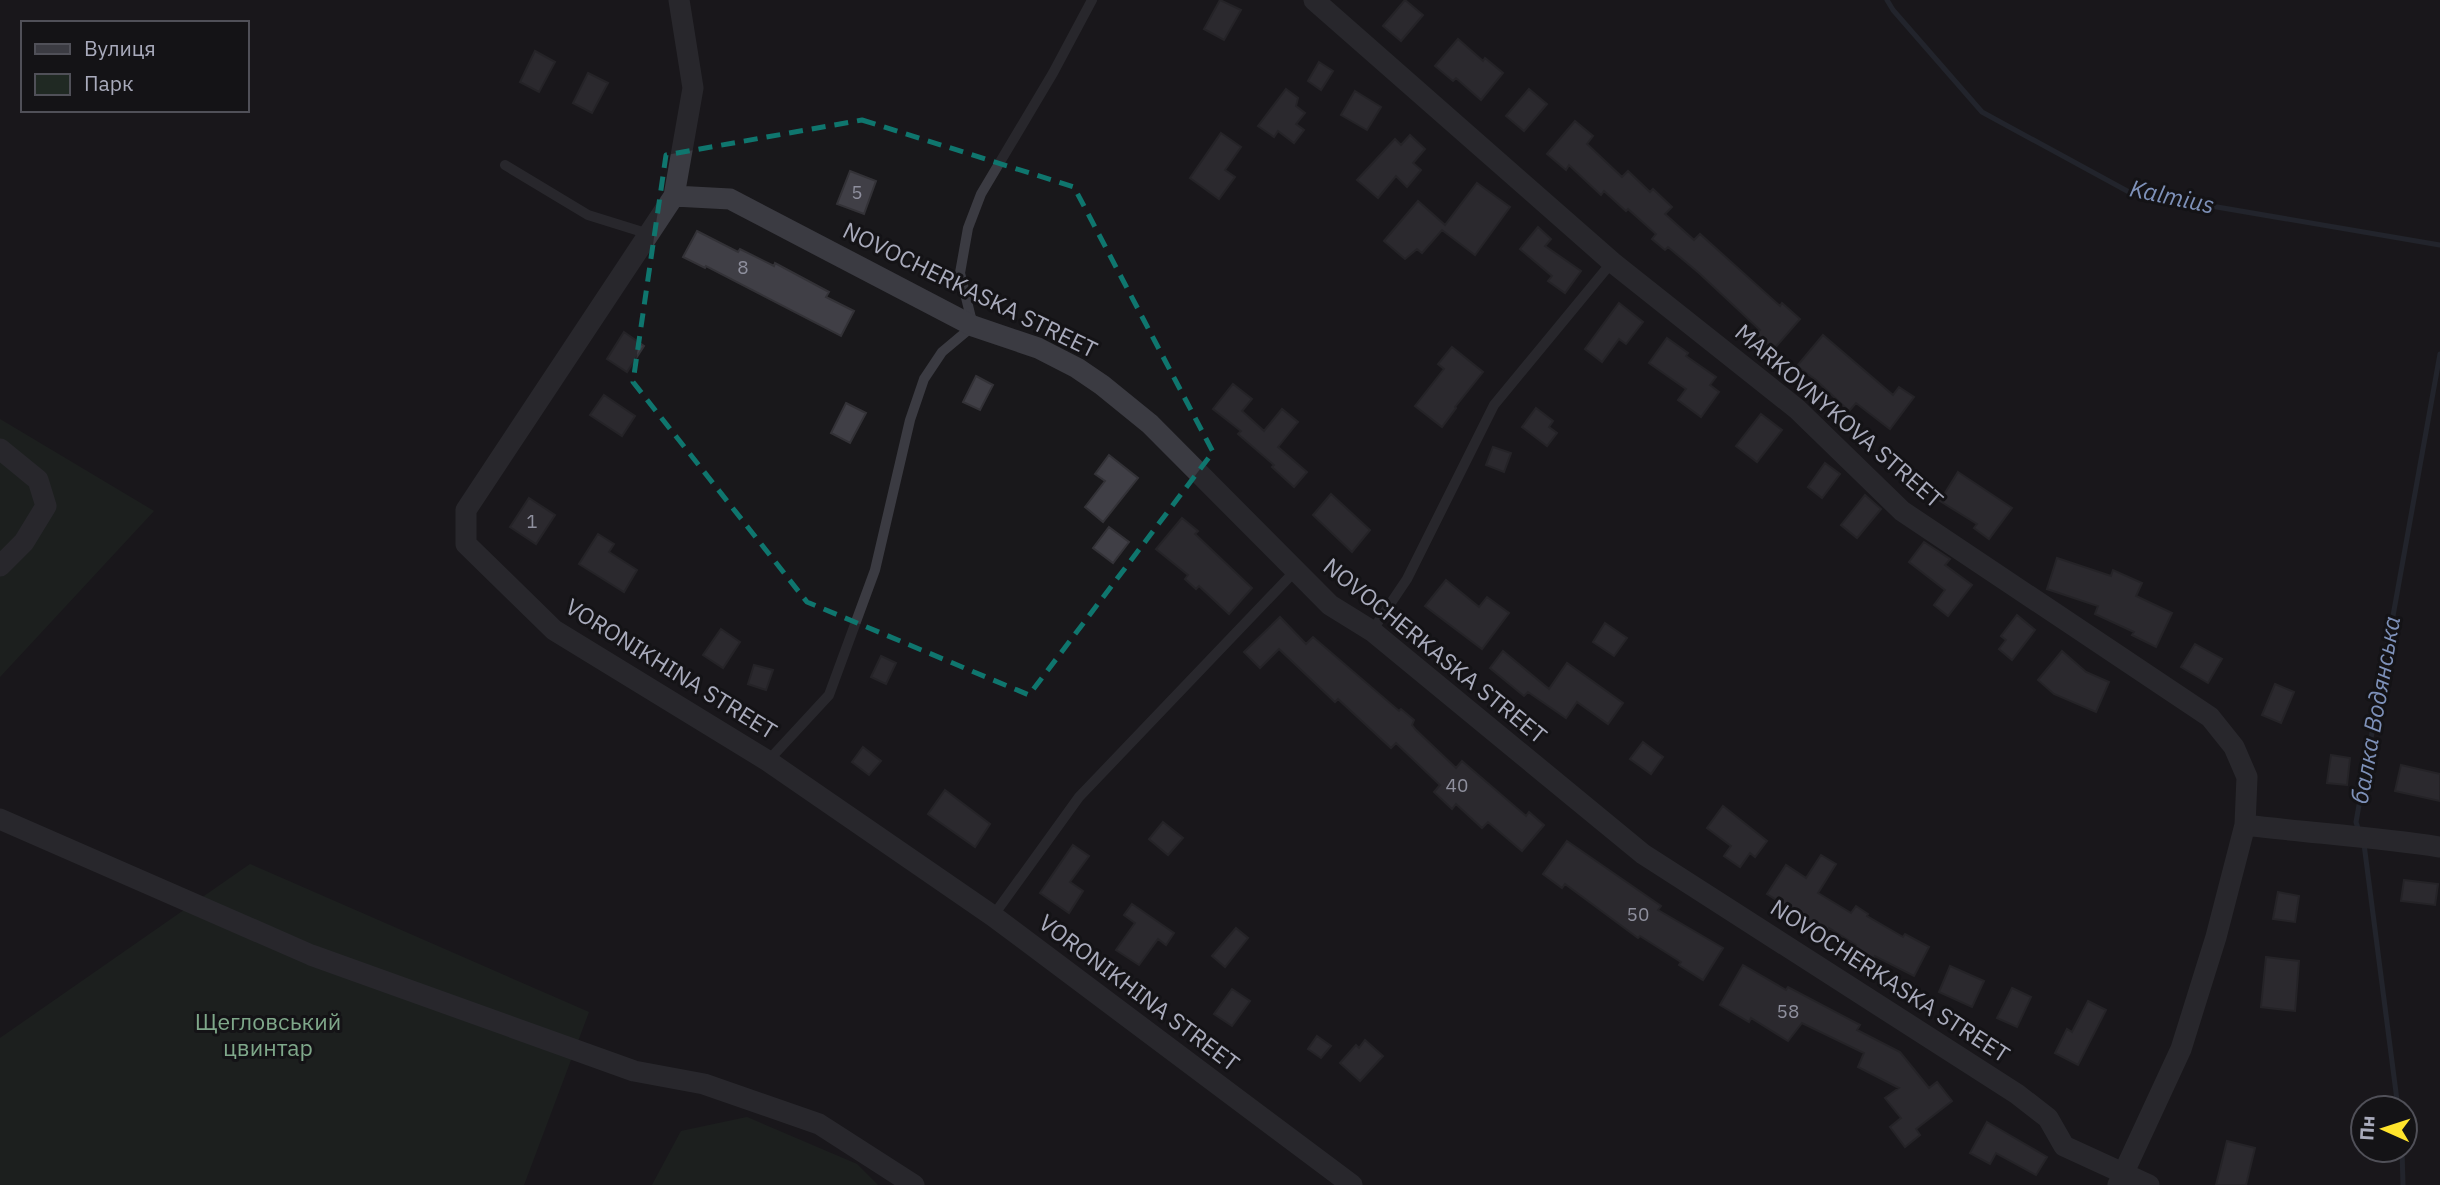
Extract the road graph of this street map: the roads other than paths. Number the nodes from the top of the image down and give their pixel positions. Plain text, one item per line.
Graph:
1 (680, 0) edge
2 (1092, 0) edge
3 (1314, 0) edge
4 (505, 165) dead end
5 (674, 196) junction
6 (649, 234) junction
7 (1612, 262) junction
8 (973, 326) junction
9 (0, 449) edge
10 (0, 566) edge
11 (1295, 571) junction
12 (1372, 631) junction
13 (768, 761) junction
14 (0, 819) edge
15 (2245, 825) junction
16 (2440, 847) edge
17 (993, 916) junction
18 (2121, 1179) edge
19 (914, 1185) edge
20 (1352, 1185) edge
21 (2149, 1185) edge

1 - 5 street, VORONIKHINA STREET
2 - 8 lane
3 - 7 street, MARKOVNYKOVA STREET
4 - 6 lane
5 - 6 street, VORONIKHINA STREET
5 - 8 street, NOVOCHERKASKA STREET
6 - 13 street, VORONIKHINA STREET
7 - 12 lane
7 - 15 street, MARKOVNYKOVA STREET
8 - 11 street, NOVOCHERKASKA STREET
8 - 13 lane
9 - 10 street
11 - 12 street, NOVOCHERKASKA STREET
11 - 17 lane
12 - 18 street, NOVOCHERKASKA STREET
13 - 17 street, VORONIKHINA STREET
14 - 19 street
15 - 16 street
15 - 18 street, MARKOVNYKOVA STREET
17 - 20 street, VORONIKHINA STREET
18 - 21 street, NOVOCHERKASKA STREET

